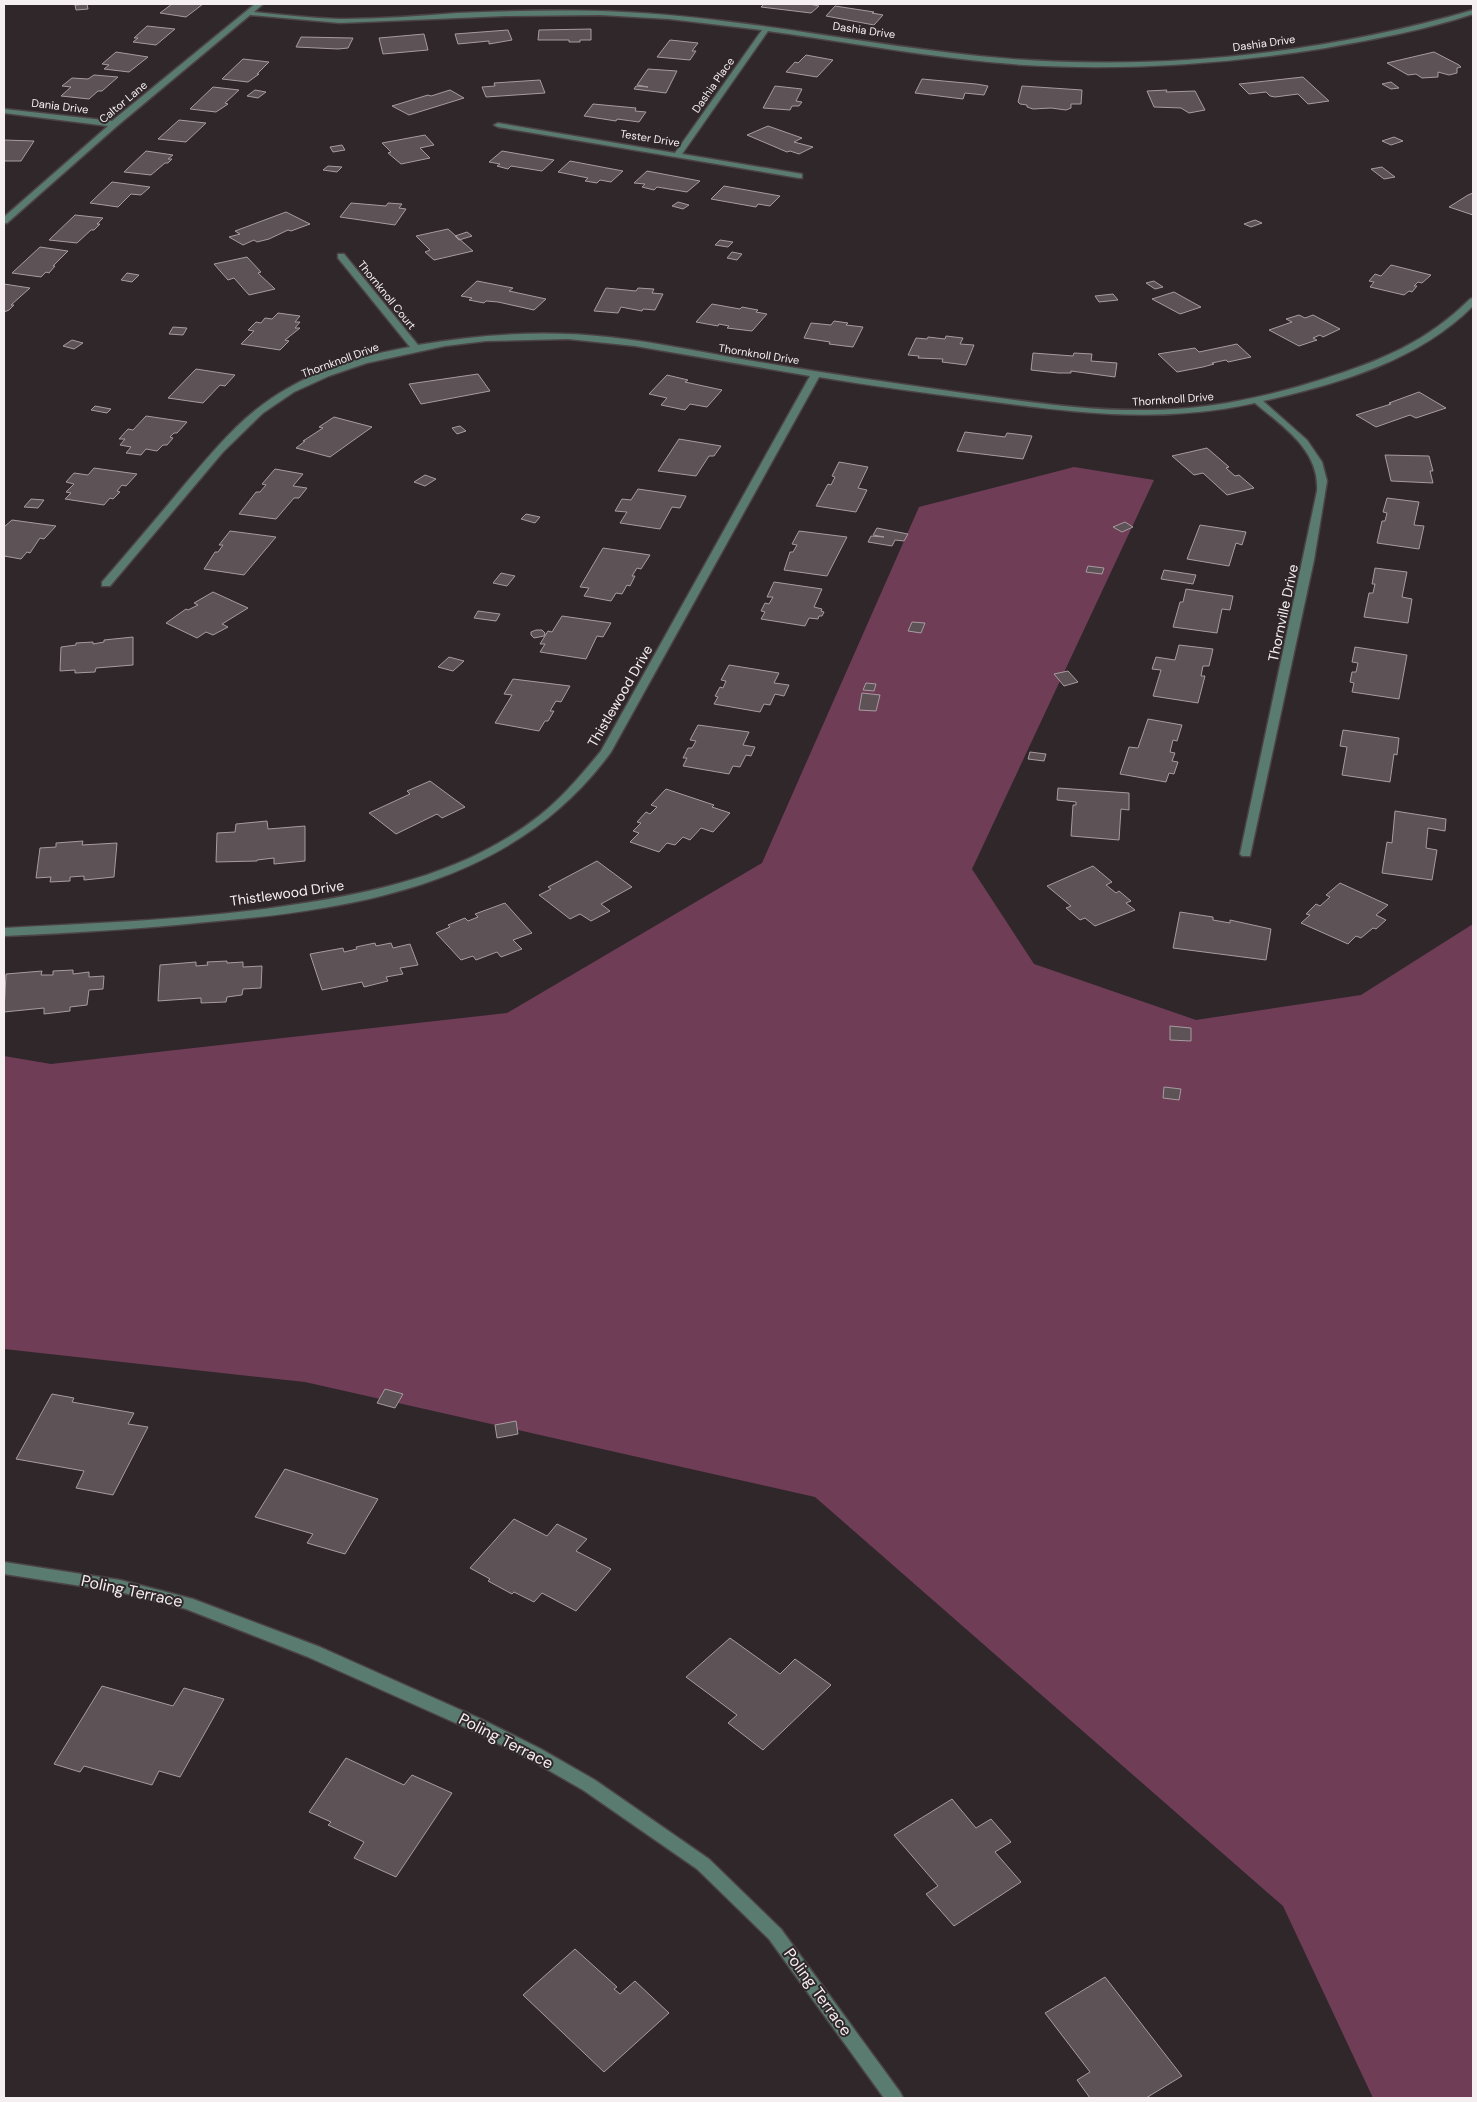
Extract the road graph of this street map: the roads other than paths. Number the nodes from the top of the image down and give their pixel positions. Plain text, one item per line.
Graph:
1 (259, 4) edge
2 (1473, 12) edge
3 (248, 13) junction
4 (766, 29) junction
5 (4, 111) edge
6 (114, 124) junction
7 (498, 125) dead end
8 (678, 154) junction
9 (799, 176) dead end
10 (4, 221) edge
11 (340, 256) dead end
12 (1473, 301) edge
13 (416, 348) junction
14 (816, 374) junction
15 (1258, 401) junction
16 (106, 584) dead end
17 (1246, 854) dead end
18 (4, 932) edge
19 (4, 1568) edge
20 (894, 2098) edge

1 - 3 street, Caltor Lane
2 - 4 street, Dashia Drive
3 - 4 street, Dashia Drive
3 - 6 street, Caltor Lane
4 - 8 street, Dashia Place
5 - 6 street, Dania Drive
6 - 10 street, Caltor Lane
7 - 8 street, Tester Drive
8 - 9 street, Tester Drive
11 - 13 street, Thornknoll Court
12 - 15 street, Thornknoll Drive
13 - 14 street, Thornknoll Drive
13 - 16 street, Thornknoll Drive
14 - 15 street, Thornknoll Drive
14 - 18 street, Thistlewood Drive
15 - 17 street, Thornville Drive
19 - 20 street, Poling Terrace

